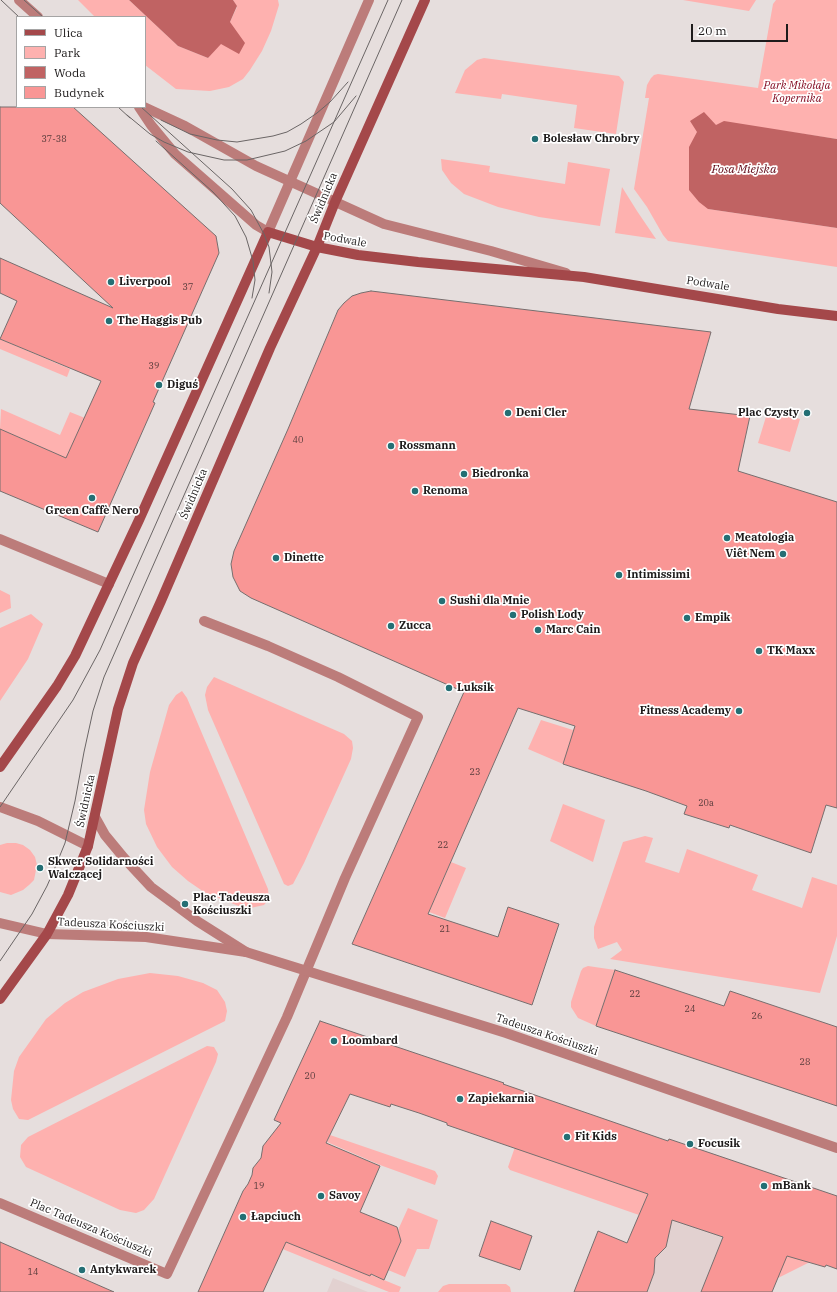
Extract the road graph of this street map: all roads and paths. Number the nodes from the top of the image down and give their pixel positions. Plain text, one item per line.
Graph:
1 (19, 0) edge
2 (369, 0) edge
3 (424, 0) edge
4 (37, 16) edge
5 (140, 108) edge
6 (146, 108) edge
7 (291, 181) junction
8 (335, 202) junction
9 (268, 232) junction
10 (317, 247) junction
11 (576, 276) junction
12 (837, 316) edge
13 (0, 538) edge
14 (109, 584) junction
15 (204, 621) dead end
16 (0, 767) edge
17 (0, 807) edge
18 (95, 817) junction
19 (88, 846) junction
20 (0, 923) edge
21 (47, 934) junction
22 (246, 952) junction
23 (306, 971) junction
24 (0, 999) edge
25 (837, 1148) edge
26 (0, 1203) edge

1 - 4 street
2 - 7 street
3 - 8 main road, Świdnicka
5 - 9 street, Podwale
6 - 7 street, Podwale
7 - 8 street, Podwale
7 - 9 street
8 - 10 main road, Świdnicka
8 - 11 street, Podwale
9 - 10 main road, Podwale
9 - 14 main road
10 - 11 main road, Podwale
10 - 18 main road, Świdnicka
11 - 12 main road, Podwale
13 - 14 street
14 - 16 main road
15 - 23 street, Plac Tadeusza Kościuszki
17 - 19 street
18 - 19 main road, Świdnicka
18 - 22 street, Tadeusza Kościuszki
19 - 21 main road, Świdnicka
20 - 21 street, Tadeusza Kościuszki
21 - 22 street, Tadeusza Kościuszki
21 - 24 main road, Świdnicka
22 - 23 street, Tadeusza Kościuszki
23 - 25 street, Tadeusza Kościuszki
23 - 26 street, Plac Tadeusza Kościuszki

